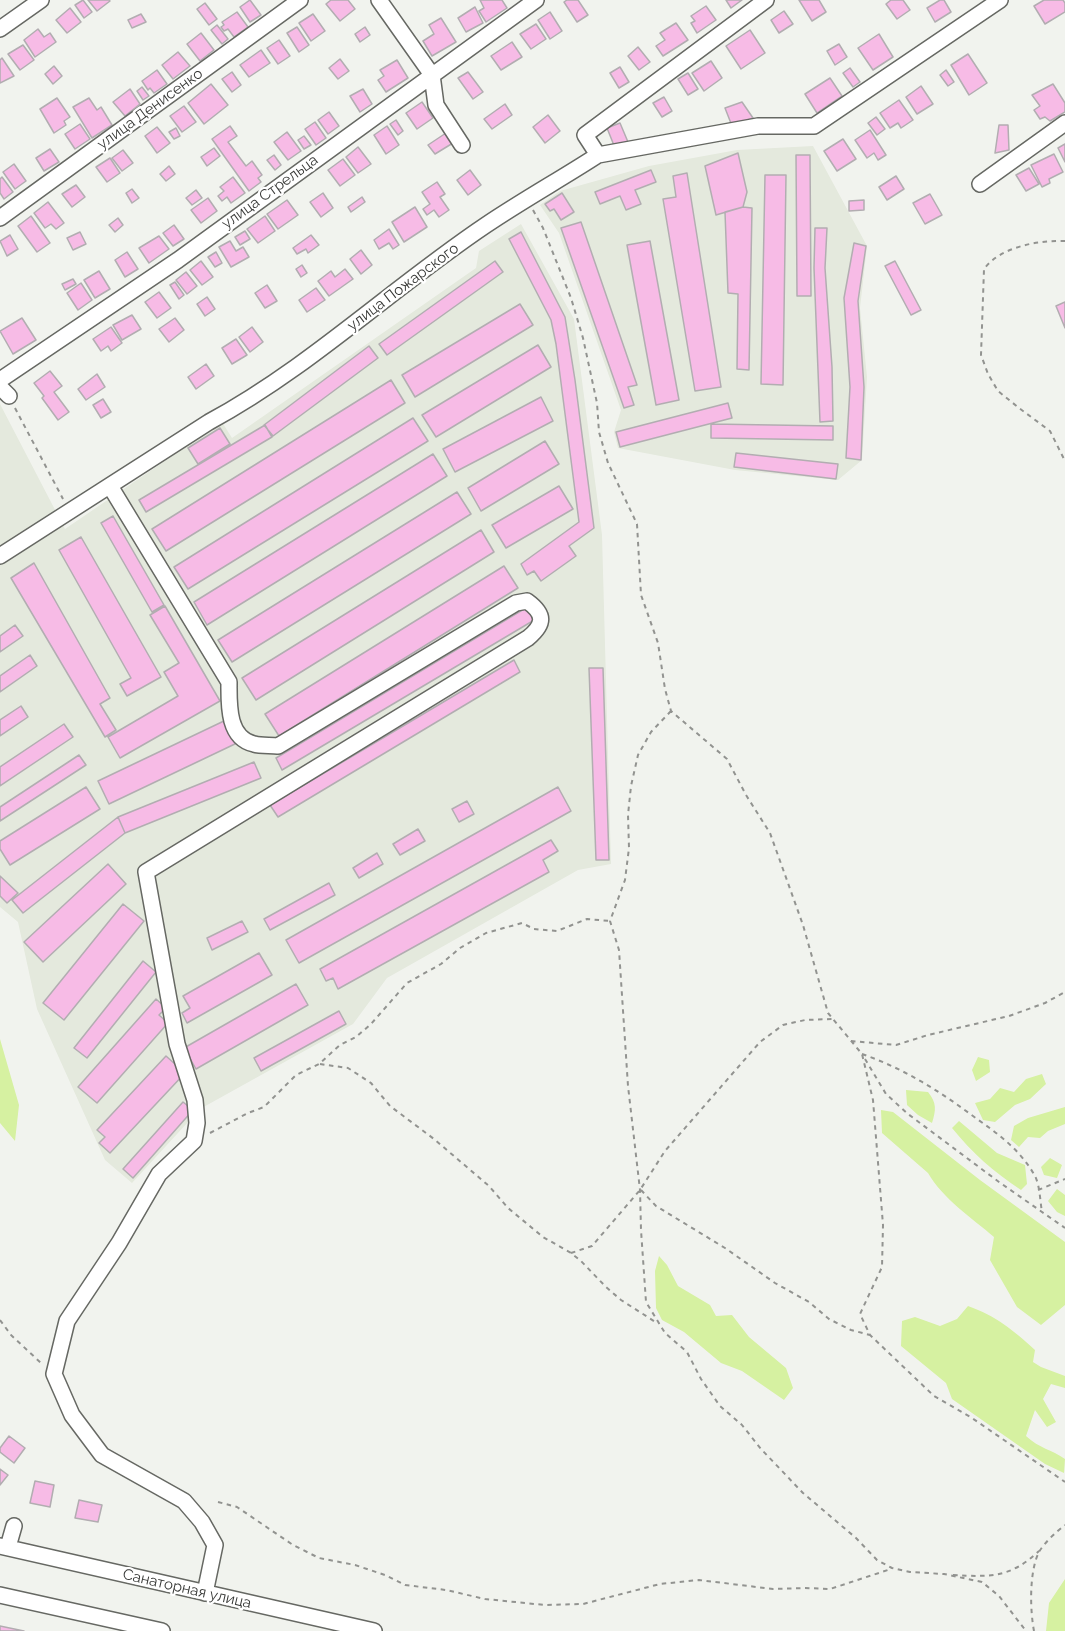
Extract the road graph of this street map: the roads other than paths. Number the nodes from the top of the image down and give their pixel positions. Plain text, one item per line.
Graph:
1 (41, 0) edge
2 (300, 0) edge
3 (379, 0) edge
4 (536, 0) edge
5 (766, 0) edge
6 (1000, 0) edge
7 (0, 29) edge
8 (432, 75) junction
9 (1065, 123) edge
10 (462, 145) dead end
11 (598, 155) junction
12 (980, 184) dead end
13 (0, 218) edge
14 (0, 380) edge
15 (110, 486) junction
16 (0, 556) edge
17 (14, 1526) dead end
18 (4, 1546) edge
19 (205, 1593) junction
20 (0, 1595) edge
21 (162, 1631) edge
22 (374, 1631) edge

1 - 7 street
2 - 13 street, улица Денисенко
3 - 8 street
4 - 8 street, улица Стрельца
5 - 11 street
6 - 11 street
8 - 10 street
8 - 14 street, улица Стрельца
9 - 12 street
11 - 15 street, улица Пожарского
15 - 16 street, улица Пожарского
15 - 19 street
17 - 18 street
18 - 19 street, Санаторная улица
19 - 22 street, Санаторная улица
20 - 21 street

